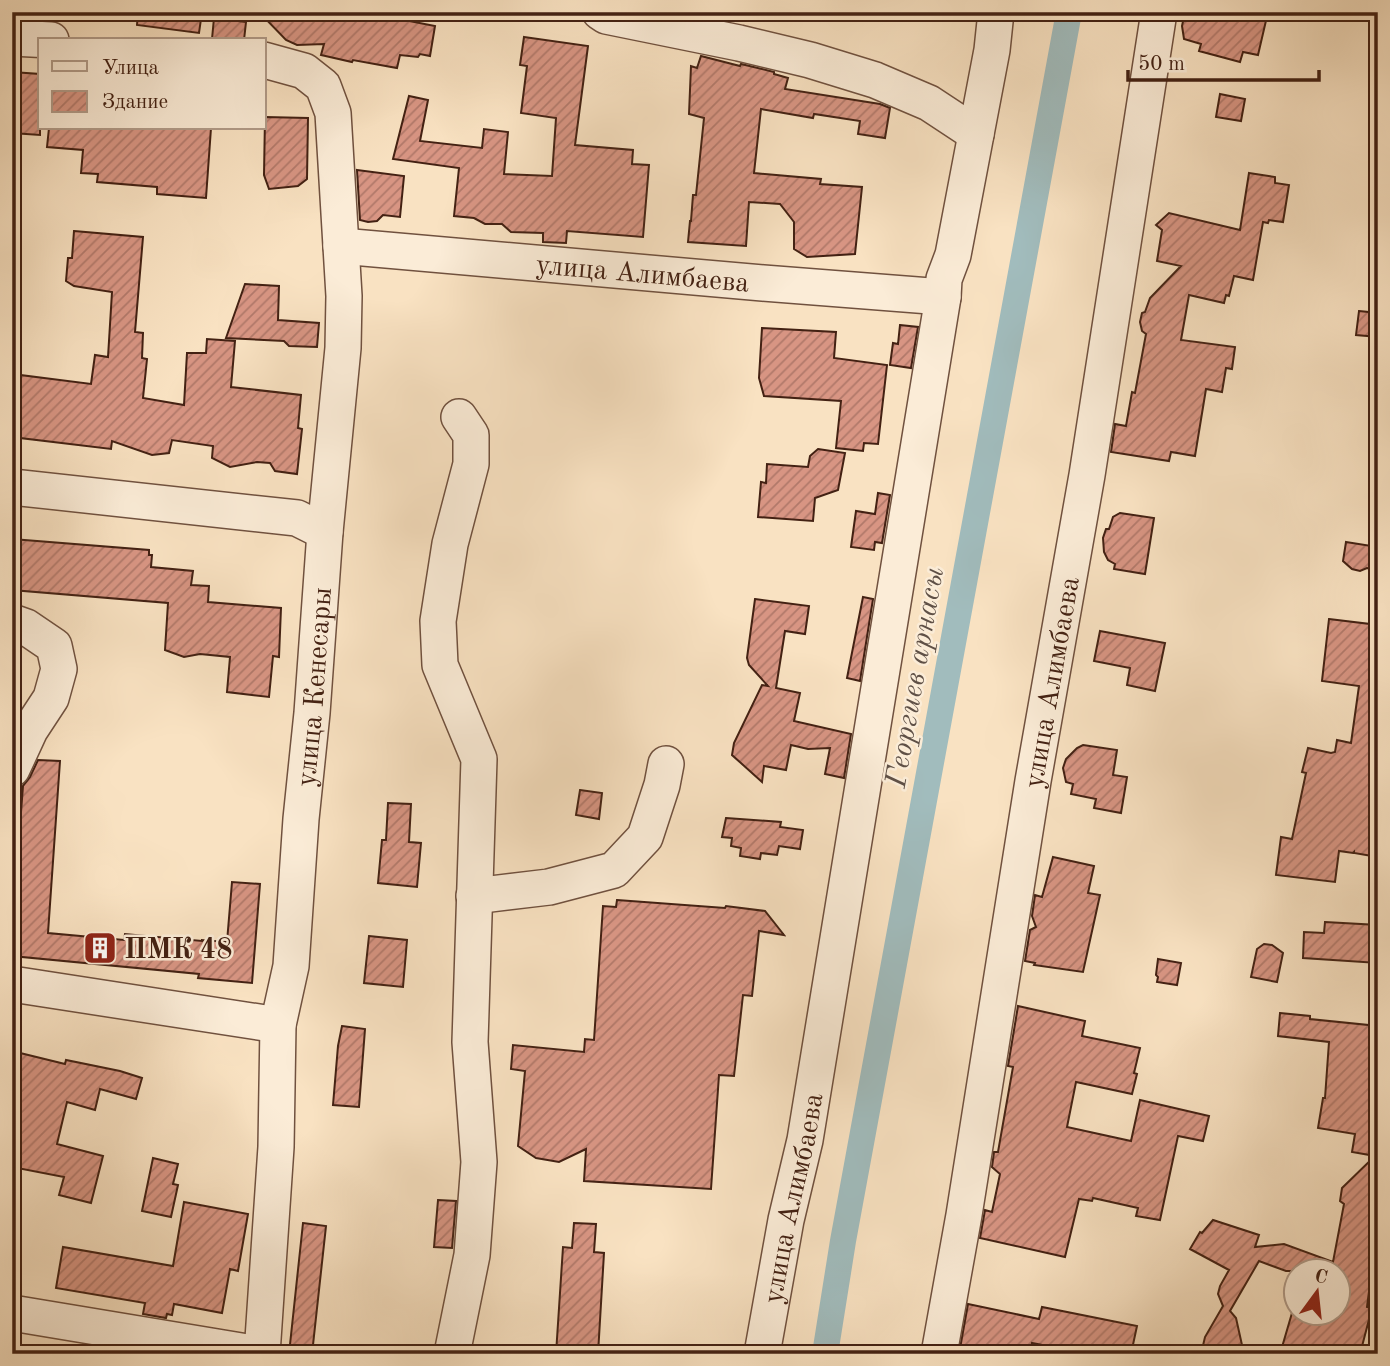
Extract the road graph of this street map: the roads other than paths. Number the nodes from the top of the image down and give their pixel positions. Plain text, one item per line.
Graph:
1 (600, 12) edge
2 (996, 12) edge
3 (1158, 12) edge
4 (12, 38) edge
5 (38, 39) edge
6 (266, 61) edge
7 (976, 134) junction
8 (341, 246) junction
9 (943, 296) junction
10 (460, 417) dead end
11 (12, 487) edge
12 (325, 532) junction
13 (12, 622) edge
14 (666, 764) dead end
15 (12, 769) edge
16 (474, 896) junction
17 (12, 984) edge
18 (278, 1025) junction
19 (12, 1313) edge
20 (261, 1354) edge
21 (452, 1354) edge
22 (762, 1354) edge
23 (939, 1354) edge

1 - 7 street
2 - 7 street, улица Алимбаева
3 - 23 street, улица Алимбаева
4 - 5 street
6 - 8 street, улица Кенесары
7 - 9 street, улица Алимбаева
8 - 9 street, улица Алимбаева
8 - 12 street, улица Кенесары
9 - 22 street, улица Алимбаева
10 - 16 street
11 - 12 street
12 - 18 street, улица Кенесары
13 - 15 street
14 - 16 street
16 - 21 street
17 - 18 street
18 - 20 street, улица Кенесары
19 - 20 street

